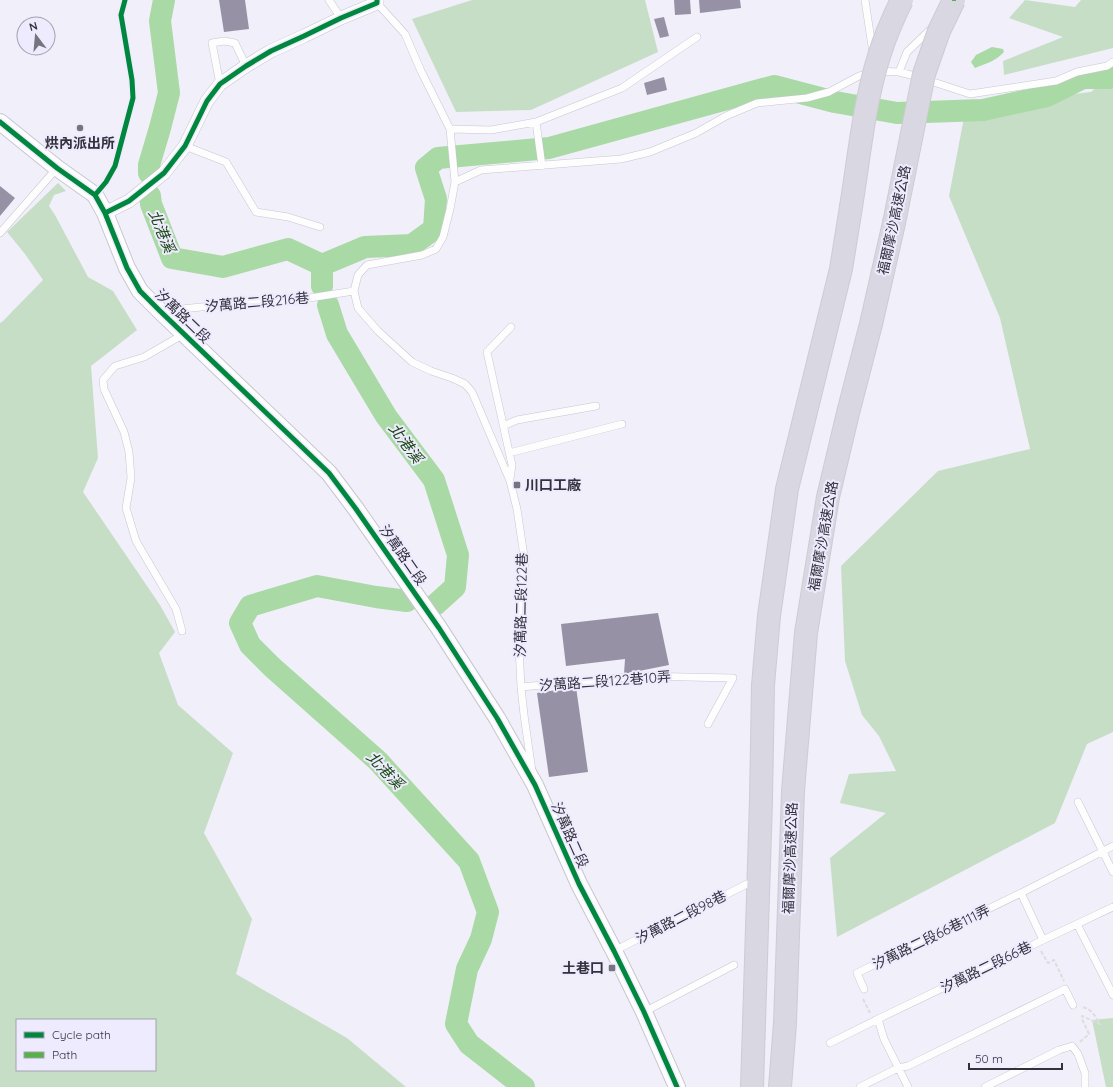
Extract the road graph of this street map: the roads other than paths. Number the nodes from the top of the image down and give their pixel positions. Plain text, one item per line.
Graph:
1 (329, 0) edge
2 (864, 0) edge
3 (902, 0) edge
4 (955, 0) edge
5 (377, 1) edge
6 (340, 18) junction
7 (697, 37) dead end
8 (1113, 62) edge
9 (246, 66) junction
10 (876, 71) junction
11 (899, 72) junction
12 (220, 84) junction
13 (0, 122) edge
14 (536, 122) junction
15 (450, 128) junction
16 (185, 146) junction
17 (542, 166) junction
18 (57, 168) junction
19 (455, 182) junction
20 (105, 213) junction
21 (320, 227) dead end
22 (0, 232) edge
23 (354, 291) junction
24 (160, 311) junction
25 (511, 327) dead end
26 (184, 334) junction
27 (596, 406) dead end
28 (622, 424) dead end
29 (503, 426) junction
30 (509, 453) junction
31 (510, 481) junction
32 (182, 631) dead end
33 (521, 687) junction
34 (708, 724) dead end
35 (535, 784) junction
36 (1078, 802) dead end
37 (1113, 846) edge
38 (1103, 851) junction
39 (1113, 872) edge
40 (747, 884) dead end
41 (1020, 893) junction
42 (1113, 907) edge
43 (1077, 924) junction
44 (1040, 941) junction
45 (614, 951) junction
46 (734, 965) dead end
47 (864, 990) road end
48 (1113, 995) edge
49 (1073, 1005) road end
50 (644, 1012) junction
51 (876, 1020) junction
52 (830, 1043) dead end
53 (898, 1068) junction
54 (678, 1087) edge
55 (752, 1087) edge
56 (780, 1087) edge
57 (860, 1087) edge
58 (908, 1087) edge
59 (985, 1087) edge
60 (1085, 1087) edge

1 - 6 lane
2 - 10 lane
3 - 55 highway, bridge
4 - 11 lane
4 - 56 highway, 福爾摩沙高速公路, bridge
5 - 6 street
5 - 15 lane
6 - 9 street
7 - 14 lane
8 - 11 lane
9 - 12 street
9 - 12 lane
10 - 11 lane
10 - 17 lane
12 - 16 street
13 - 18 street, 汐萬路二段
14 - 15 lane
14 - 17 lane
15 - 19 lane
16 - 20 street
16 - 21 lane
17 - 19 lane
18 - 20 street, 汐萬路二段
18 - 22 lane
19 - 23 lane
20 - 24 street, 汐萬路二段
23 - 24 lane, 汐萬路二段216巷
23 - 31 lane, 汐萬路二段122巷
24 - 26 street, 汐萬路二段
25 - 29 lane
26 - 32 lane
26 - 35 street, 汐萬路二段
27 - 29 lane
28 - 30 lane
29 - 30 lane
30 - 31 lane
31 - 33 lane, 汐萬路二段122巷
33 - 34 lane, 汐萬路二段122巷10弄
33 - 35 lane, 汐萬路二段122巷
35 - 45 street, 汐萬路二段
36 - 38 lane
37 - 38 lane
38 - 39 lane
38 - 41 lane
40 - 45 lane, 汐萬路二段98巷
41 - 44 lane, 汐萬路二段66巷
41 - 47 lane, 汐萬路二段66巷111弄
42 - 43 lane
43 - 44 lane
43 - 48 lane
44 - 51 lane, 汐萬路二段66巷
45 - 50 street, 汐萬路二段
46 - 50 lane
49 - 53 lane
50 - 54 street, 汐萬路二段
51 - 52 lane, 汐萬路二段66巷
51 - 53 lane
53 - 57 lane
53 - 58 lane
59 - 60 lane

